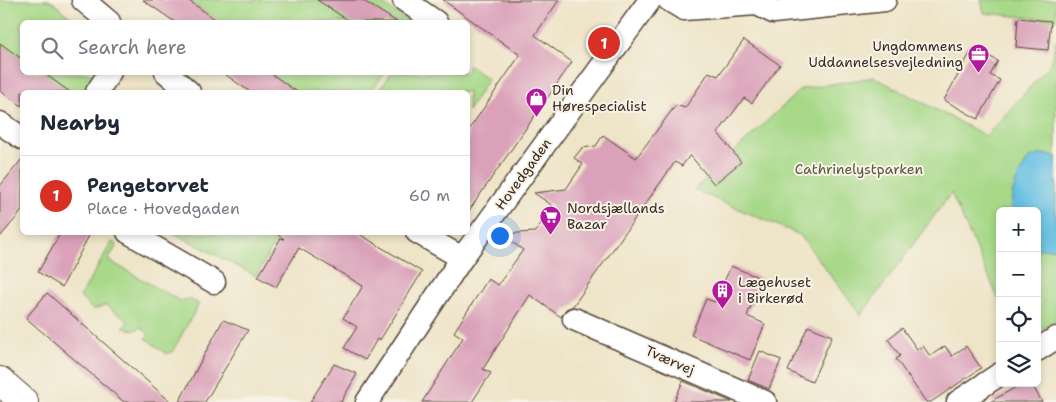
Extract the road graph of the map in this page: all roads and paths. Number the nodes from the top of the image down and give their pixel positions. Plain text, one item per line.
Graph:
1 (83, 0) edge
2 (404, 0) edge
3 (650, 0) edge
4 (669, 0) edge
5 (885, 0) edge
6 (761, 2) edge
7 (107, 20) edge
8 (433, 20) edge
9 (108, 75) edge
10 (169, 75) edge
11 (98, 90) edge
12 (187, 90) edge
13 (0, 123) edge
14 (20, 137) edge
15 (133, 235) edge
16 (422, 235) edge
17 (462, 258) junction
18 (214, 282) dead end
19 (574, 319) dead end
20 (1056, 338) edge
21 (1041, 347) edge
22 (996, 377) edge
23 (0, 382) edge
24 (24, 402) edge
25 (367, 402) edge
26 (765, 402) edge
27 (958, 402) edge

1 - 7 street
2 - 8 street
3 - 17 street, Hovedgaden
4 - 6 street
5 - 6 street
9 - 11 street
10 - 12 street
13 - 14 street
15 - 18 street
16 - 17 street
17 - 25 street, Hovedgaden
19 - 26 street, Tværvej
20 - 21 street
22 - 27 street
23 - 24 main road

